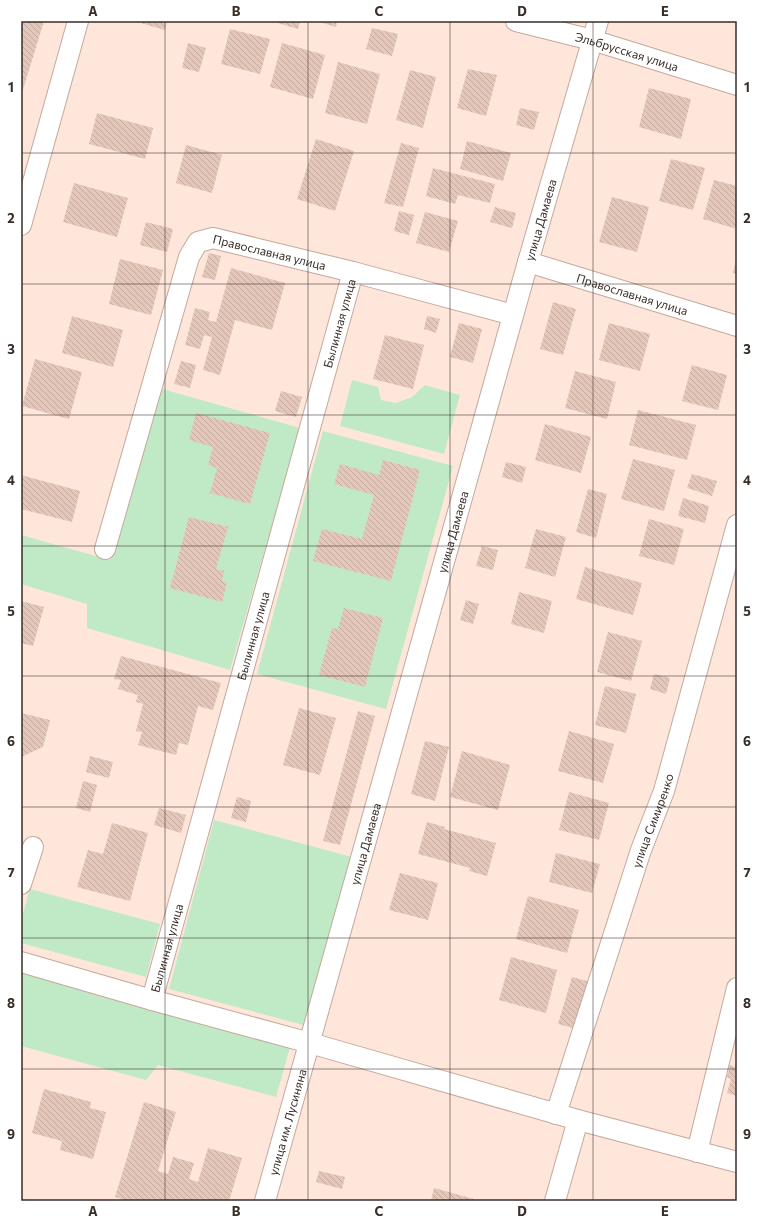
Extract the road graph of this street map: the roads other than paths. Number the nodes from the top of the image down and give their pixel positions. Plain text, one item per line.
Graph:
1 (78, 21) edge
2 (516, 21) edge
3 (598, 21) edge
4 (592, 40) junction
5 (737, 85) edge
6 (21, 224) edge
7 (528, 262) junction
8 (353, 272) junction
9 (514, 315) junction
10 (737, 326) edge
11 (737, 525) edge
12 (105, 549) dead end
13 (32, 847) dead end
14 (21, 884) edge
15 (21, 962) edge
16 (737, 988) edge
17 (152, 1000) junction
18 (310, 1042) junction
19 (556, 1114) junction
20 (578, 1120) junction
21 (697, 1152) junction
22 (737, 1162) edge
23 (266, 1201) edge
24 (555, 1201) edge

1 - 6 street
2 - 4 street, Эльбрусская улица
3 - 4 street, улица Дамаева
4 - 5 street, Эльбрусская улица
4 - 7 street, улица Дамаева
7 - 9 street, улица Дамаева
7 - 10 street, Православная улица
8 - 9 street, Православная улица
8 - 12 street, Православная улица
8 - 17 street, Былинная улица
9 - 18 street, улица Дамаева
11 - 19 street, улица Симиренко
13 - 14 street
15 - 17 street
16 - 21 street
17 - 18 street
18 - 19 street
18 - 23 street, улица им. Лусиняна
19 - 20 street
20 - 21 street
20 - 24 street
21 - 22 street

